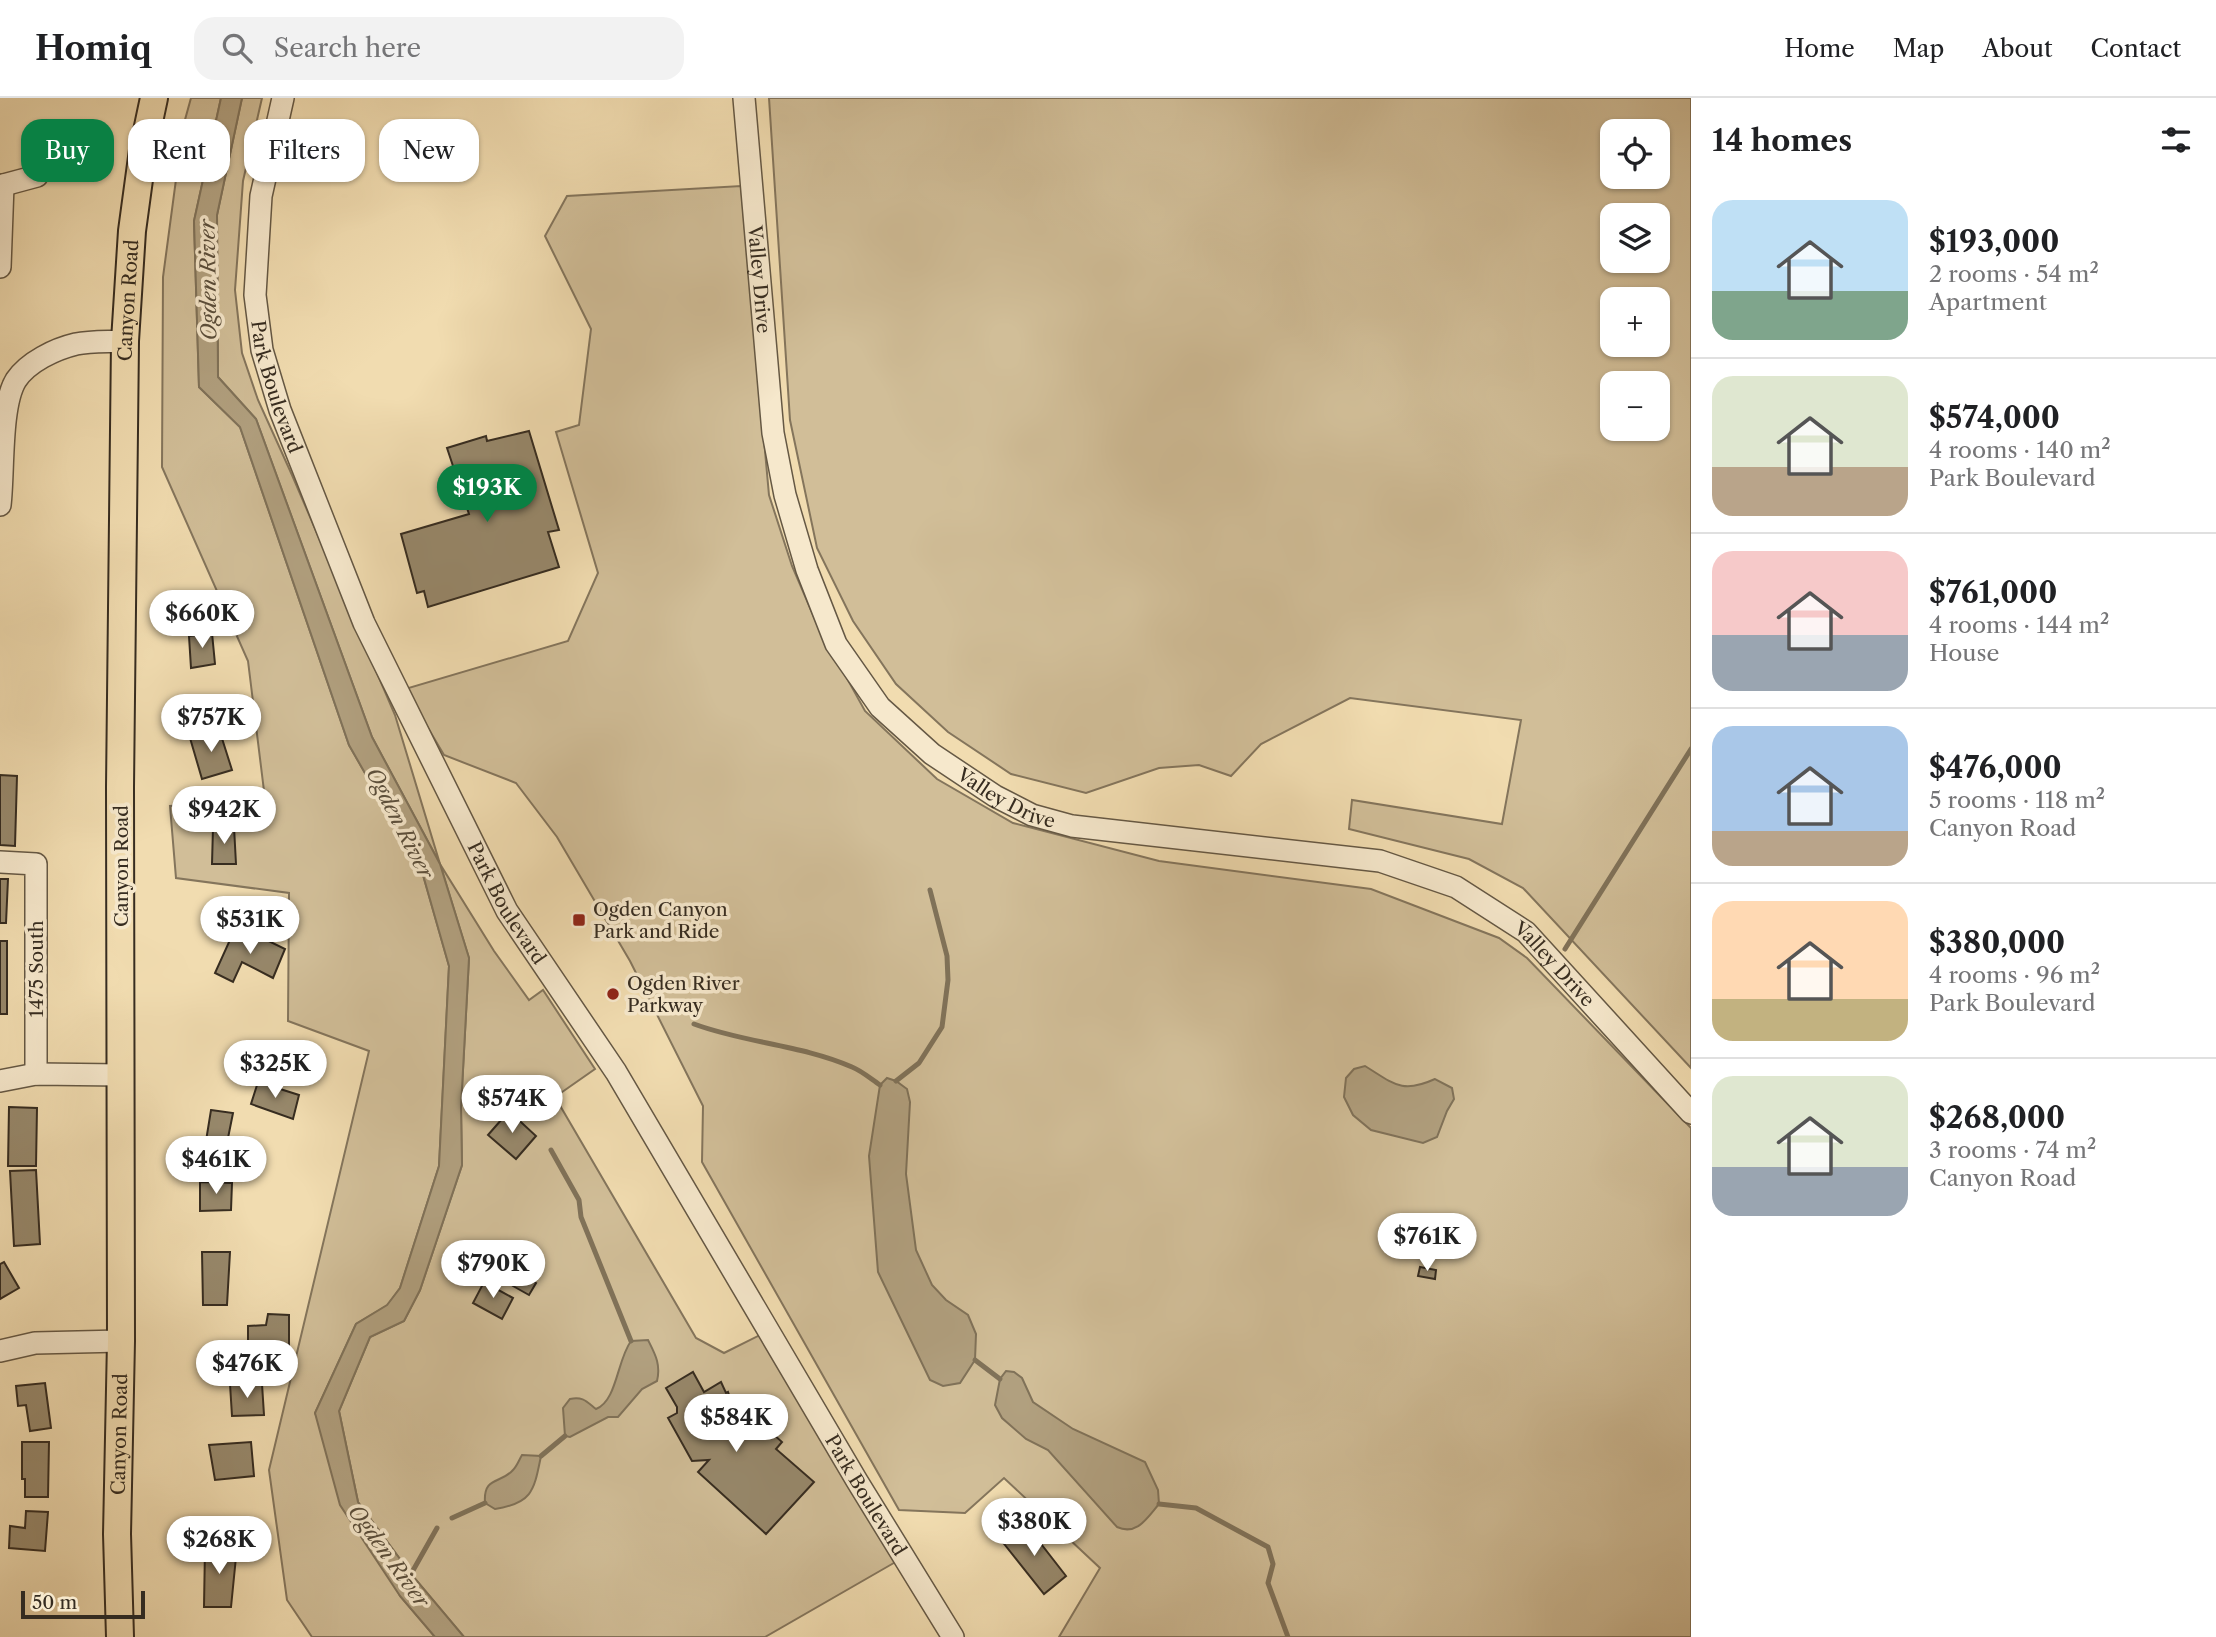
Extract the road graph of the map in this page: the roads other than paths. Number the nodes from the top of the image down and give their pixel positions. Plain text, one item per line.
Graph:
1 (154, 98) edge
2 (283, 98) edge
3 (744, 98) edge
4 (21, 180) edge
5 (1, 186) edge
6 (0, 267) edge
7 (125, 341) junction
8 (0, 505) edge
9 (0, 862) edge
10 (36, 1074) junction
11 (121, 1075) junction
12 (0, 1081) edge
13 (1691, 1113) edge
14 (121, 1341) junction
15 (0, 1351) edge
16 (120, 1637) edge
17 (953, 1637) edge

1 - 7 main road, Canyon Road
2 - 17 street, Park Boulevard
3 - 13 street, Valley Drive
4 - 5 street
5 - 6 street
7 - 8 street
7 - 11 main road, Canyon Road
9 - 10 street, 1475 South
10 - 11 street
10 - 12 street
11 - 14 main road, Canyon Road
14 - 15 street
14 - 16 main road, Canyon Road

